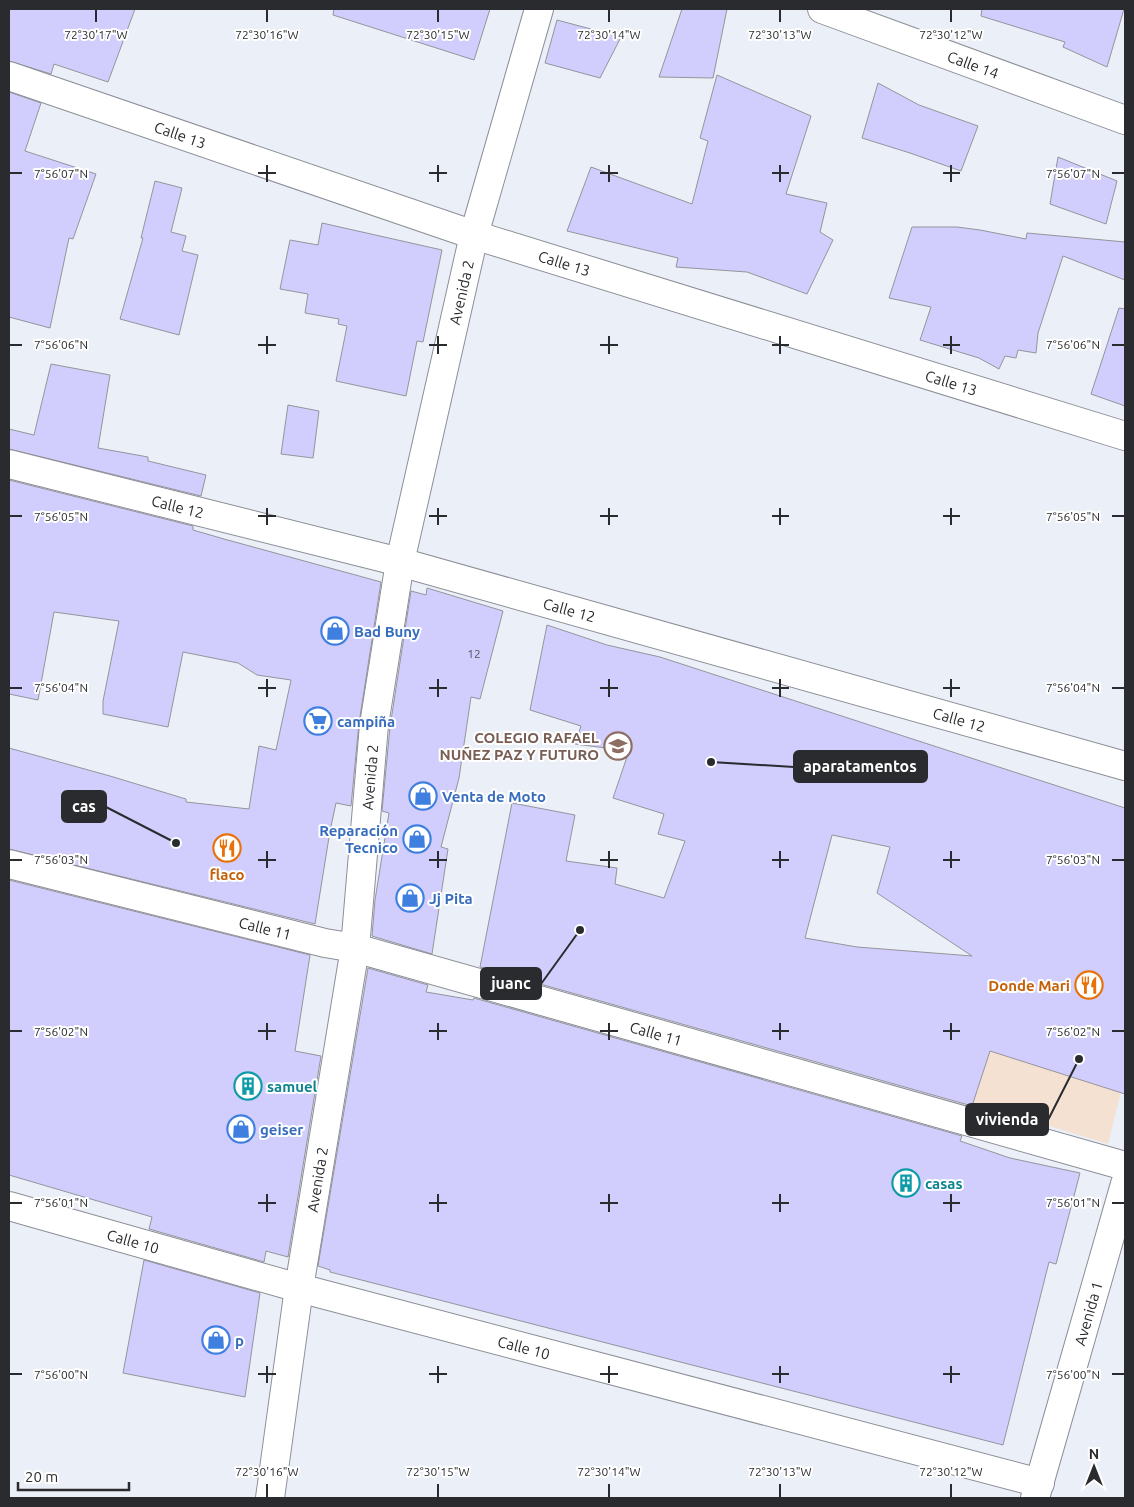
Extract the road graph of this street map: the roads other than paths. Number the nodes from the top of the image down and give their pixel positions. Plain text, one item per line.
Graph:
1 (539, 9) edge
2 (822, 9) edge
3 (9, 76) edge
4 (1125, 120) edge
5 (474, 235) junction
6 (1125, 436) edge
7 (9, 464) edge
8 (400, 562) junction
9 (1125, 766) edge
10 (9, 864) edge
11 (355, 948) junction
12 (1125, 1166) edge
13 (1125, 1184) edge
14 (9, 1206) edge
15 (299, 1288) junction
16 (1038, 1490) edge
17 (270, 1498) edge

1 - 5 street, Avenida 2
2 - 4 street, Calle 14
3 - 5 street, Calle 13
5 - 6 street, Calle 13
5 - 8 street, Avenida 2
7 - 8 street, Calle 12
8 - 9 street, Calle 12
8 - 11 street, Avenida 2
10 - 11 street, Calle 11
11 - 12 street, Calle 11
11 - 15 street, Avenida 2
13 - 16 street, Avenida 1
14 - 15 street, Calle 10
15 - 16 street, Calle 10
15 - 17 street, Avenida 2

